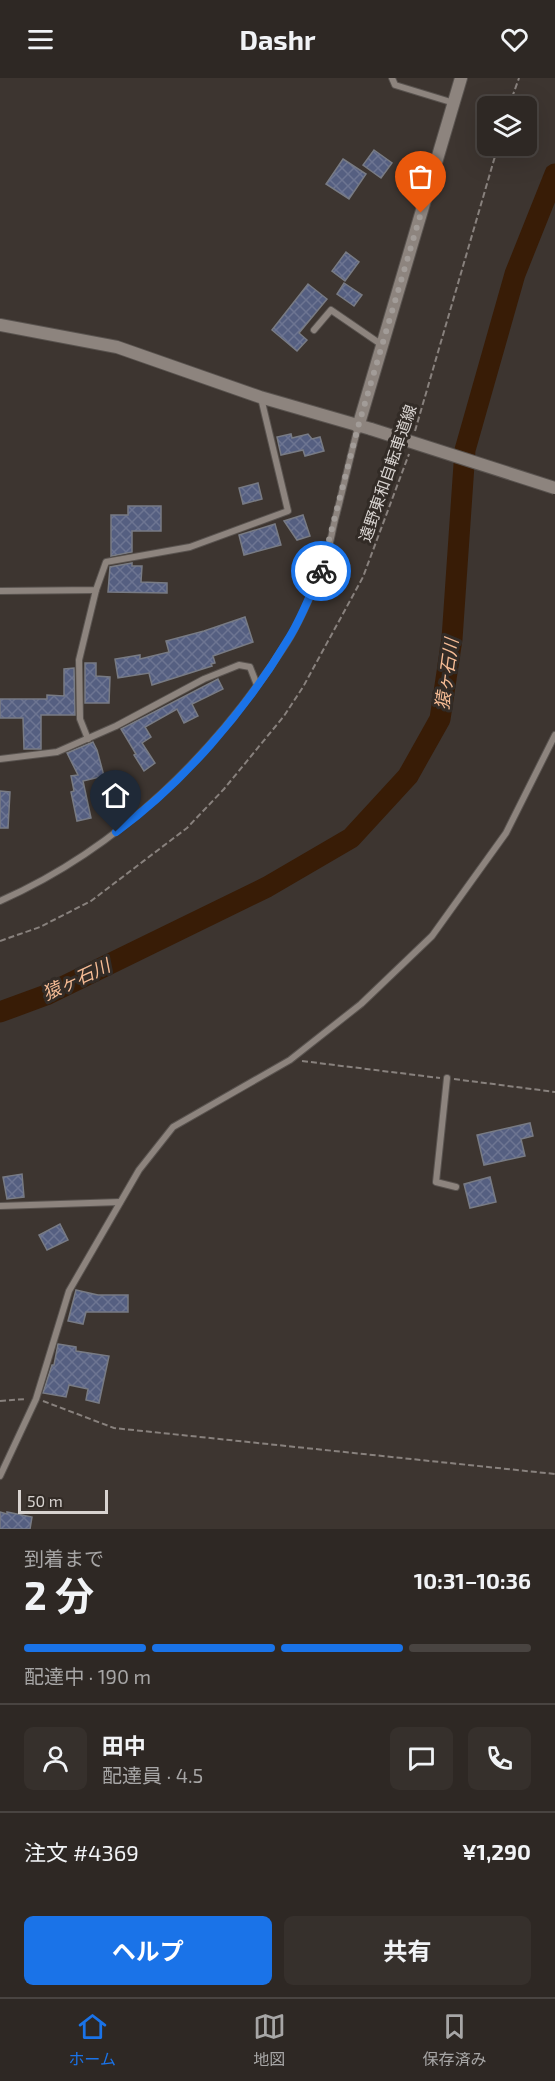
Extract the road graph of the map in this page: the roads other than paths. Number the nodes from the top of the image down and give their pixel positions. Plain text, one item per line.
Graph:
1 (392, 78) edge
2 (461, 78) edge
3 (454, 104) junction
4 (0, 325) edge
5 (314, 330) dead end
6 (382, 345) junction
7 (260, 397) junction
8 (365, 428) junction
9 (555, 488) edge
10 (96, 590) junction
11 (0, 591) edge
12 (258, 685) junction
13 (555, 735) edge
14 (88, 739) junction
15 (0, 759) edge
16 (0, 901) edge
17 (447, 1078) road end
18 (456, 1187) dead end
19 (120, 1202) junction
20 (0, 1206) edge
21 (0, 1476) edge

1 - 3 street
2 - 3 street
3 - 6 street
4 - 7 street
5 - 6 street
6 - 8 street
7 - 8 street
7 - 10 street
8 - 9 street, bridge
8 - 12 street
10 - 11 street
10 - 14 street
12 - 14 street
12 - 16 street
13 - 19 street
14 - 15 street
17 - 18 street
19 - 20 street
19 - 21 street

